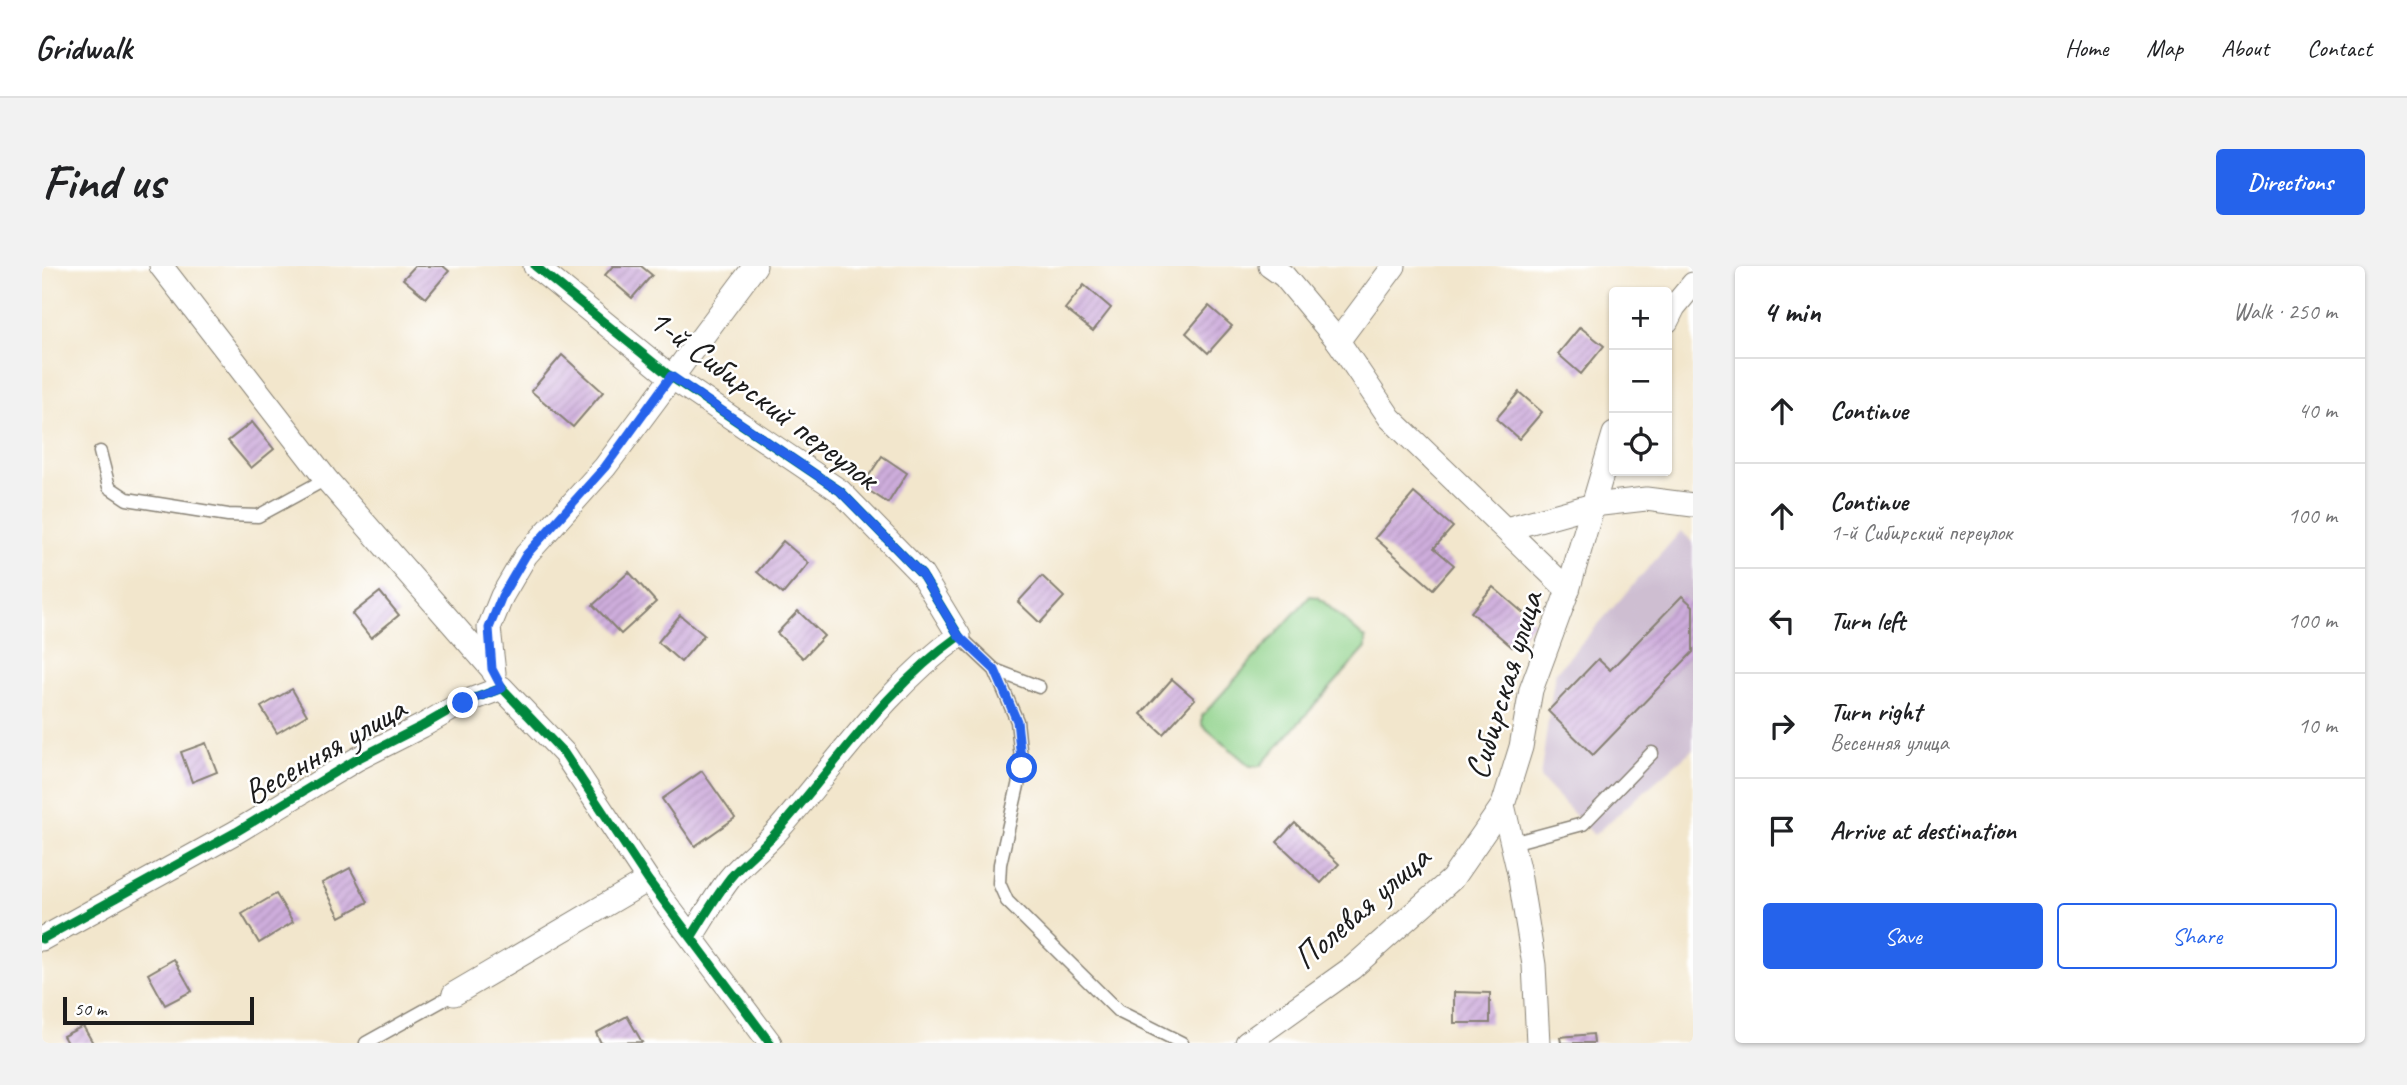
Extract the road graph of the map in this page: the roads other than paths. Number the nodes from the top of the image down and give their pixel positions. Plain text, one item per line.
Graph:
1 (161, 266) edge
2 (535, 266) edge
3 (755, 266) edge
4 (1270, 266) edge
5 (1394, 266) edge
6 (1693, 284) edge
7 (1672, 311) edge
8 (1338, 341) junction
9 (671, 376) junction
10 (1609, 451) edge
11 (100, 452) dead end
12 (326, 479) junction
13 (1593, 505) junction
14 (1693, 505) edge
15 (1506, 529) junction
16 (1568, 590) junction
17 (959, 636) junction
18 (995, 670) junction
19 (497, 679) junction
20 (1039, 687) dead end
21 (1652, 753) dead end
22 (1503, 805) junction
23 (1512, 843) junction
24 (648, 880) junction
25 (692, 936) junction
26 (42, 939) edge
27 (454, 994) joint
28 (366, 1043) edge
29 (770, 1043) edge
30 (1182, 1043) edge
31 (1247, 1043) edge
32 (1538, 1043) edge

1 - 12 street
2 - 9 street, 1-й Сибирский переулок
3 - 9 street
4 - 8 street
5 - 8 street
6 - 7 street
8 - 15 street
9 - 17 street, 1-й Сибирский переулок
9 - 19 street
10 - 13 street, Сибирская улица
11 - 12 lane
12 - 19 street
13 - 14 street
13 - 15 street
13 - 16 street, Сибирская улица
15 - 16 street
16 - 22 street, Сибирская улица
17 - 18 lane
17 - 25 street
18 - 20 lane
18 - 30 lane
19 - 24 street
19 - 26 street, Весенняя улица
21 - 23 lane
22 - 23 street, Сибирская улица
22 - 31 street, Полевая улица
23 - 32 street, Сибирская улица
24 - 25 street
24 - 27 street
25 - 29 street
27 - 28 lane

